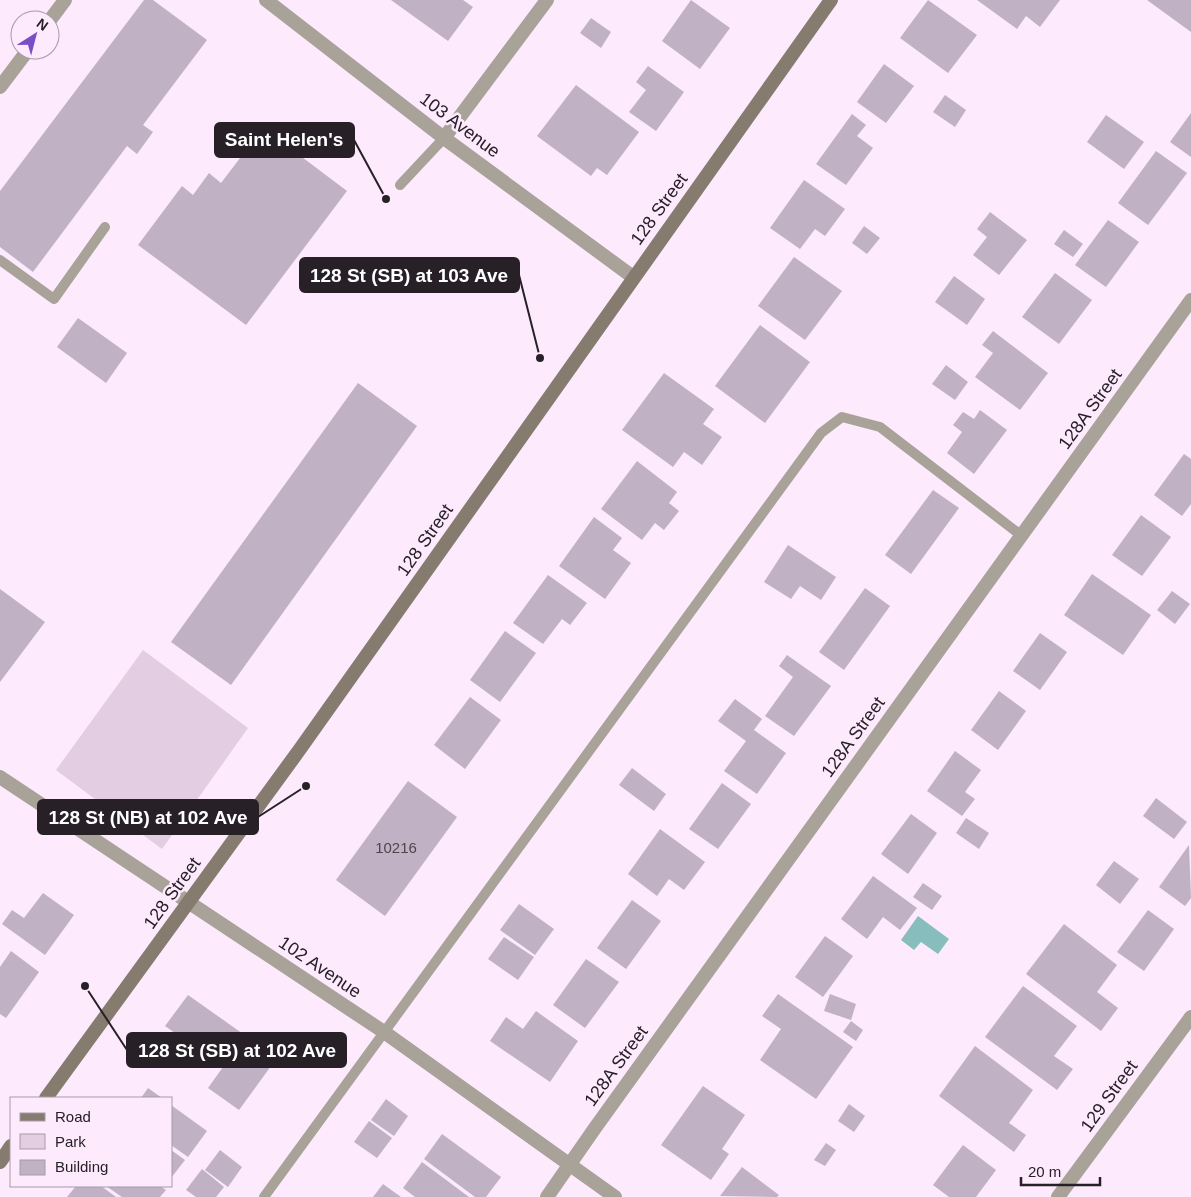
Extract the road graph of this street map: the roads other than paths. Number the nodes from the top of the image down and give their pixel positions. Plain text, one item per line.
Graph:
1 (266, 0) edge
2 (547, 0) edge
3 (831, 0) edge
4 (20, 60) edge
5 (0, 86) edge
6 (444, 138) junction
7 (400, 185) dead end
8 (104, 227) dead end
9 (0, 260) edge
10 (633, 277) junction
11 (1191, 300) edge
12 (1022, 536) junction
13 (0, 777) edge
14 (188, 903) junction
15 (1191, 1017) edge
16 (384, 1032) junction
17 (47, 1097) edge
18 (10, 1147) edge
19 (0, 1162) edge
20 (570, 1164) junction
21 (264, 1197) edge
22 (547, 1197) edge
23 (615, 1197) edge
24 (1058, 1197) edge

1 - 6 street, 103 Avenue
2 - 6 street
3 - 10 main road, 128 Street
4 - 5 street
6 - 7 lane
6 - 10 street, 103 Avenue
8 - 9 lane
10 - 14 main road, 128 Street
11 - 12 street, 128A Street
12 - 16 lane
12 - 20 street, 128A Street
13 - 14 street, 102 Avenue
14 - 16 street, 102 Avenue
14 - 17 main road, 128 Street
15 - 24 street, 129 Street
16 - 20 street, 102 Avenue
16 - 21 lane
18 - 19 main road
20 - 22 street, 128A Street
20 - 23 street, 102 Avenue

